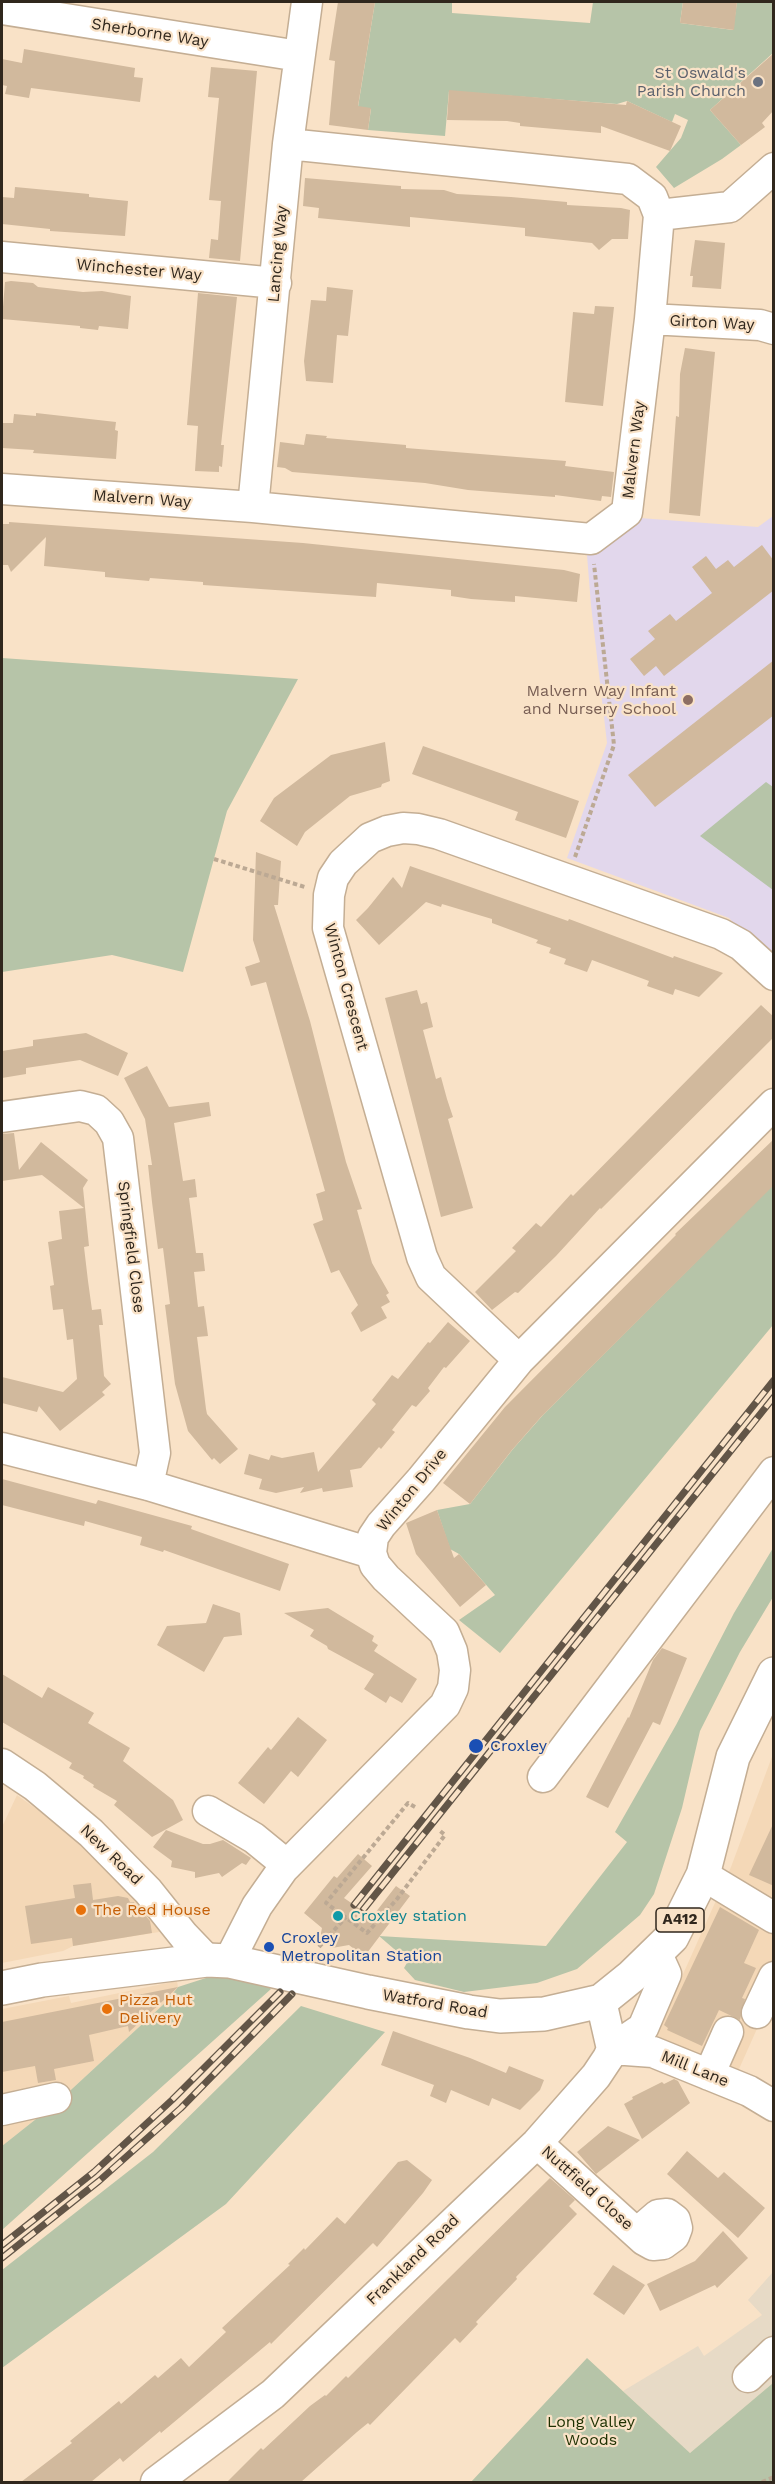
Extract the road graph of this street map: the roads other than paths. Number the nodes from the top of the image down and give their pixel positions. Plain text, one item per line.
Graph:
1 (307, 2) edge
2 (2, 9) edge
3 (299, 56) junction
4 (288, 144) junction
5 (774, 168) edge
6 (659, 215) junction
7 (2, 257) edge
8 (276, 283) junction
9 (650, 319) junction
10 (774, 329) edge
11 (2, 489) edge
12 (253, 507) junction
13 (774, 975) edge
14 (774, 1104) edge
15 (2, 1117) edge
16 (519, 1360) junction
17 (2, 1448) edge
18 (774, 1472) edge
19 (148, 1485) junction
20 (371, 1553) junction
21 (774, 1674) edge
22 (2, 1764) edge
23 (543, 1777) dead end
24 (208, 1811) dead end
25 (287, 1865) junction
26 (703, 1875) junction
27 (774, 1918) edge
28 (656, 1953) junction
29 (218, 1961) junction
30 (774, 1977) edge
31 (2, 1988) edge
32 (601, 2001) junction
33 (757, 2013) dead end
34 (728, 2032) dead end
35 (612, 2049) junction
36 (709, 2075) junction
37 (56, 2098) dead end
38 (774, 2106) edge
39 (2, 2110) edge
40 (537, 2143) junction
41 (637, 2233) dead end
42 (774, 2352) edge
43 (748, 2377) dead end
44 (156, 2482) edge

1 - 3 street, Lancing Way
2 - 3 street, Sherborne Way
3 - 4 street, Lancing Way
4 - 6 street
4 - 8 street, Lancing Way
5 - 6 street
6 - 9 street, Malvern Way
7 - 8 street, Winchester Way
8 - 12 street, Lancing Way
9 - 10 street, Girton Way
9 - 12 street, Malvern Way
11 - 12 street, Malvern Way
13 - 16 street, Winton Crescent
14 - 16 street, Winton Drive
15 - 19 street, Springfield Close
16 - 20 street, Winton Drive
17 - 19 street
18 - 23 street
19 - 20 street
20 - 25 street, Winton Drive
21 - 26 main road, Watford Road / A412
22 - 29 street, New Road
24 - 25 street
25 - 29 street, Winton Drive
26 - 27 street
26 - 28 main road, Watford Road / A412
28 - 32 main road, Watford Road / A412
28 - 35 street
29 - 31 main road, Watford Road / A412
29 - 32 main road, Watford Road / A412
30 - 33 street
32 - 35 street
34 - 36 street
35 - 36 street, Mill Lane
35 - 40 street, Frankland Road
36 - 38 street, Mill Lane
37 - 39 street
40 - 41 street, Nuttfield Close
40 - 44 street, Frankland Road
42 - 43 street

